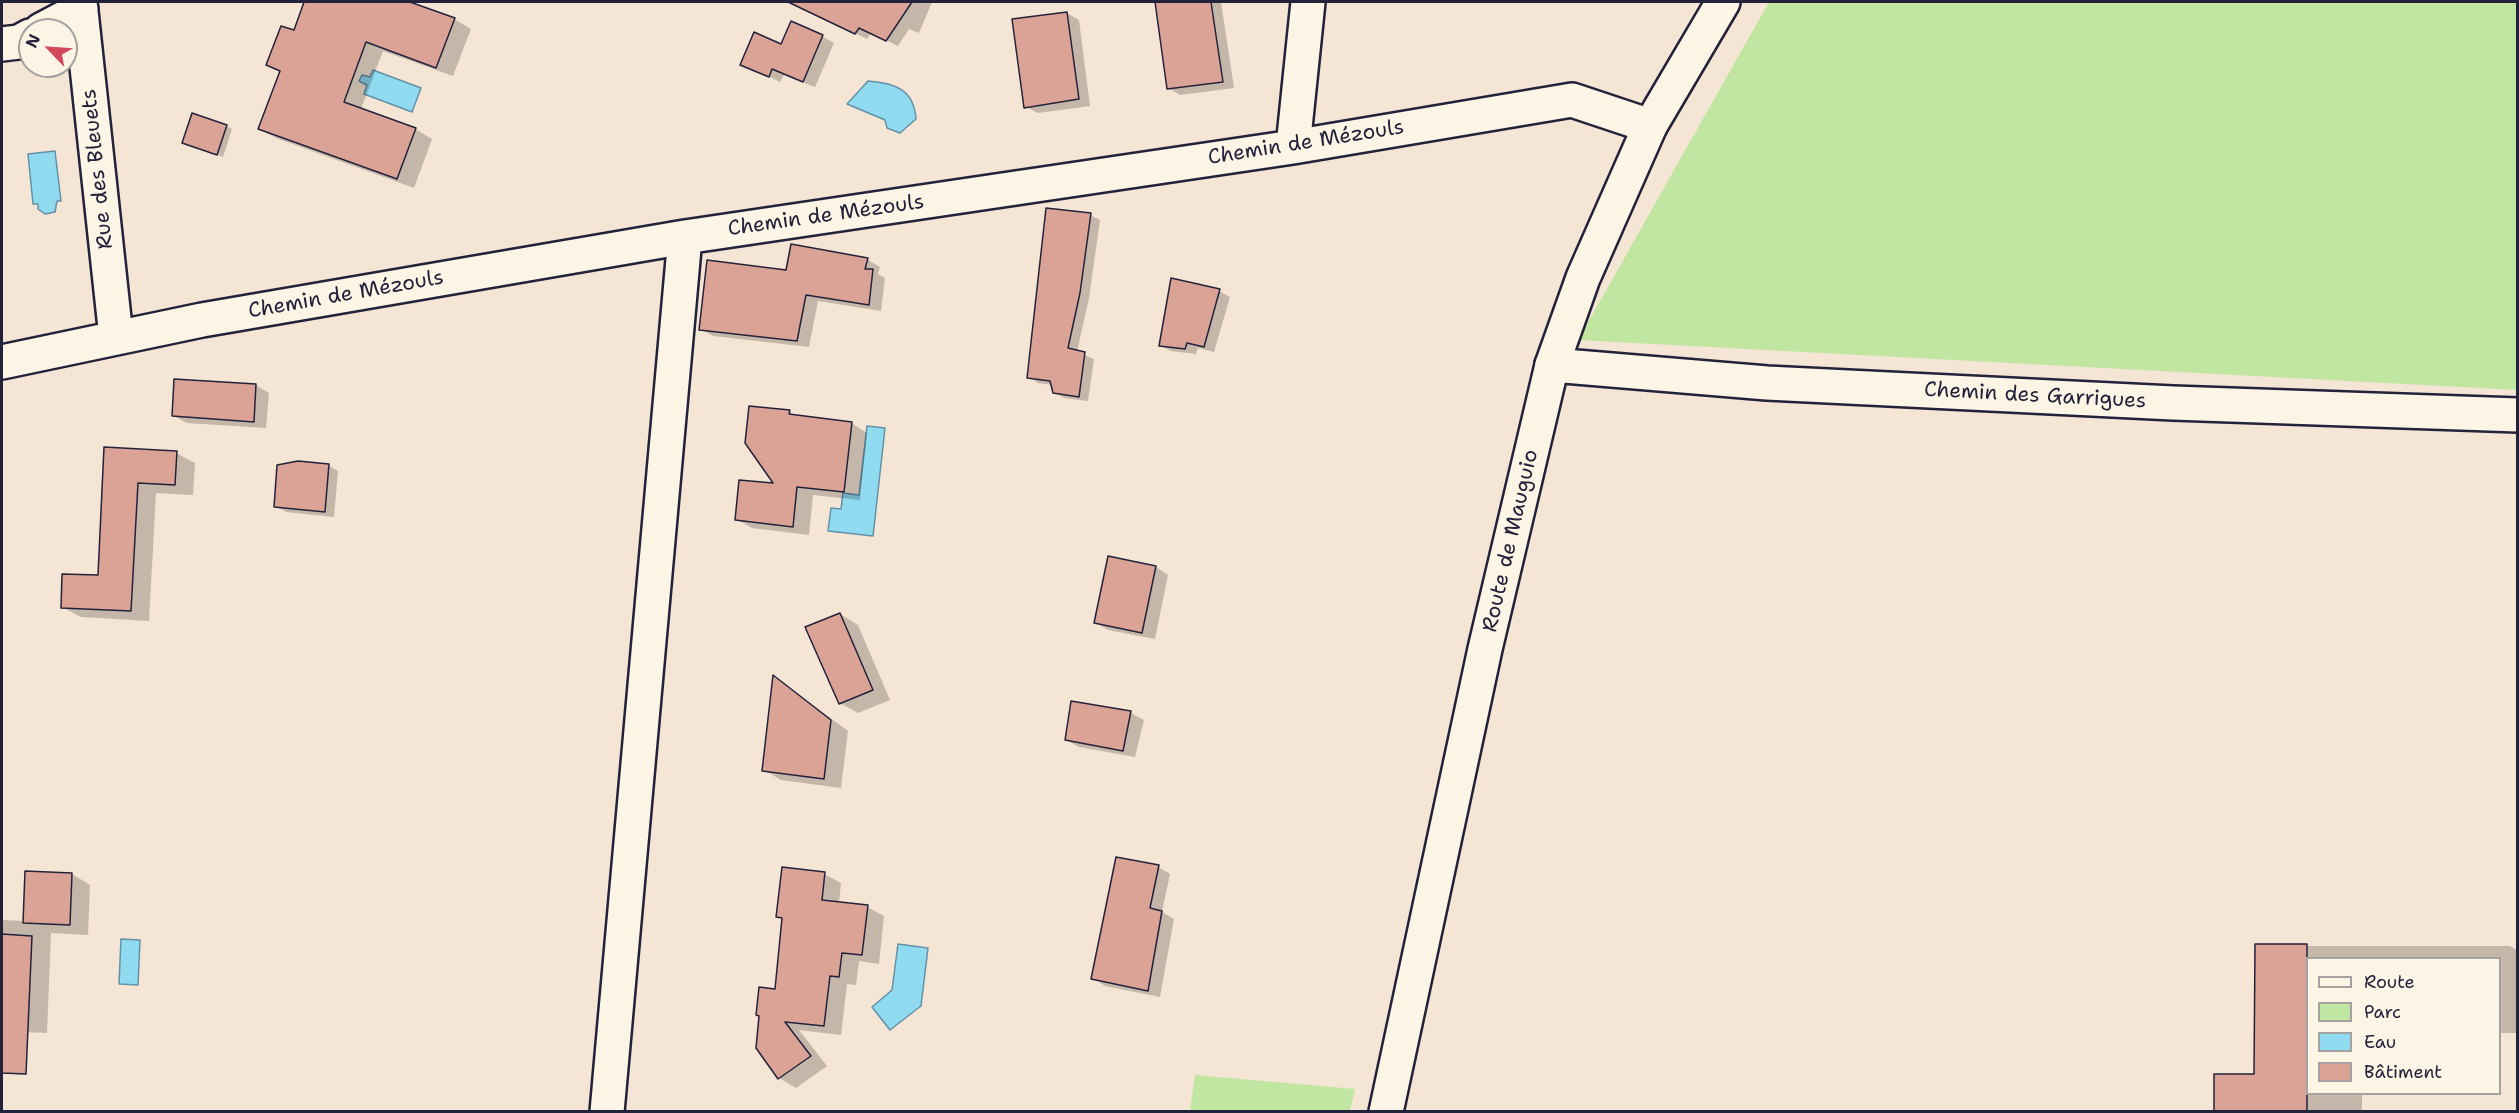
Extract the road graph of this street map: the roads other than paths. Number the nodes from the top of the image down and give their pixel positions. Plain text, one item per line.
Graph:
1 (1308, 2) edge
2 (1723, 2) edge
3 (81, 5) edge
4 (60, 18) edge
5 (18, 42) edge
6 (2, 44) edge
7 (1650, 126) junction
8 (1293, 147) junction
9 (686, 237) junction
10 (116, 337) junction
11 (2, 362) edge
12 (1552, 365) junction
13 (2517, 415) edge
14 (608, 1112) edge
15 (1386, 1112) edge

1 - 8 street
2 - 7 street, Route de Mauguio
3 - 4 street
3 - 10 street, Rue des Bleuets
5 - 6 street
7 - 8 street, Chemin de Mézouls
7 - 12 street, Route de Mauguio
8 - 9 street, Chemin de Mézouls
9 - 10 street, Chemin de Mézouls
9 - 14 street
10 - 11 street, Chemin de Mézouls
12 - 13 street, Chemin des Garrigues
12 - 15 street, Route de Mauguio

